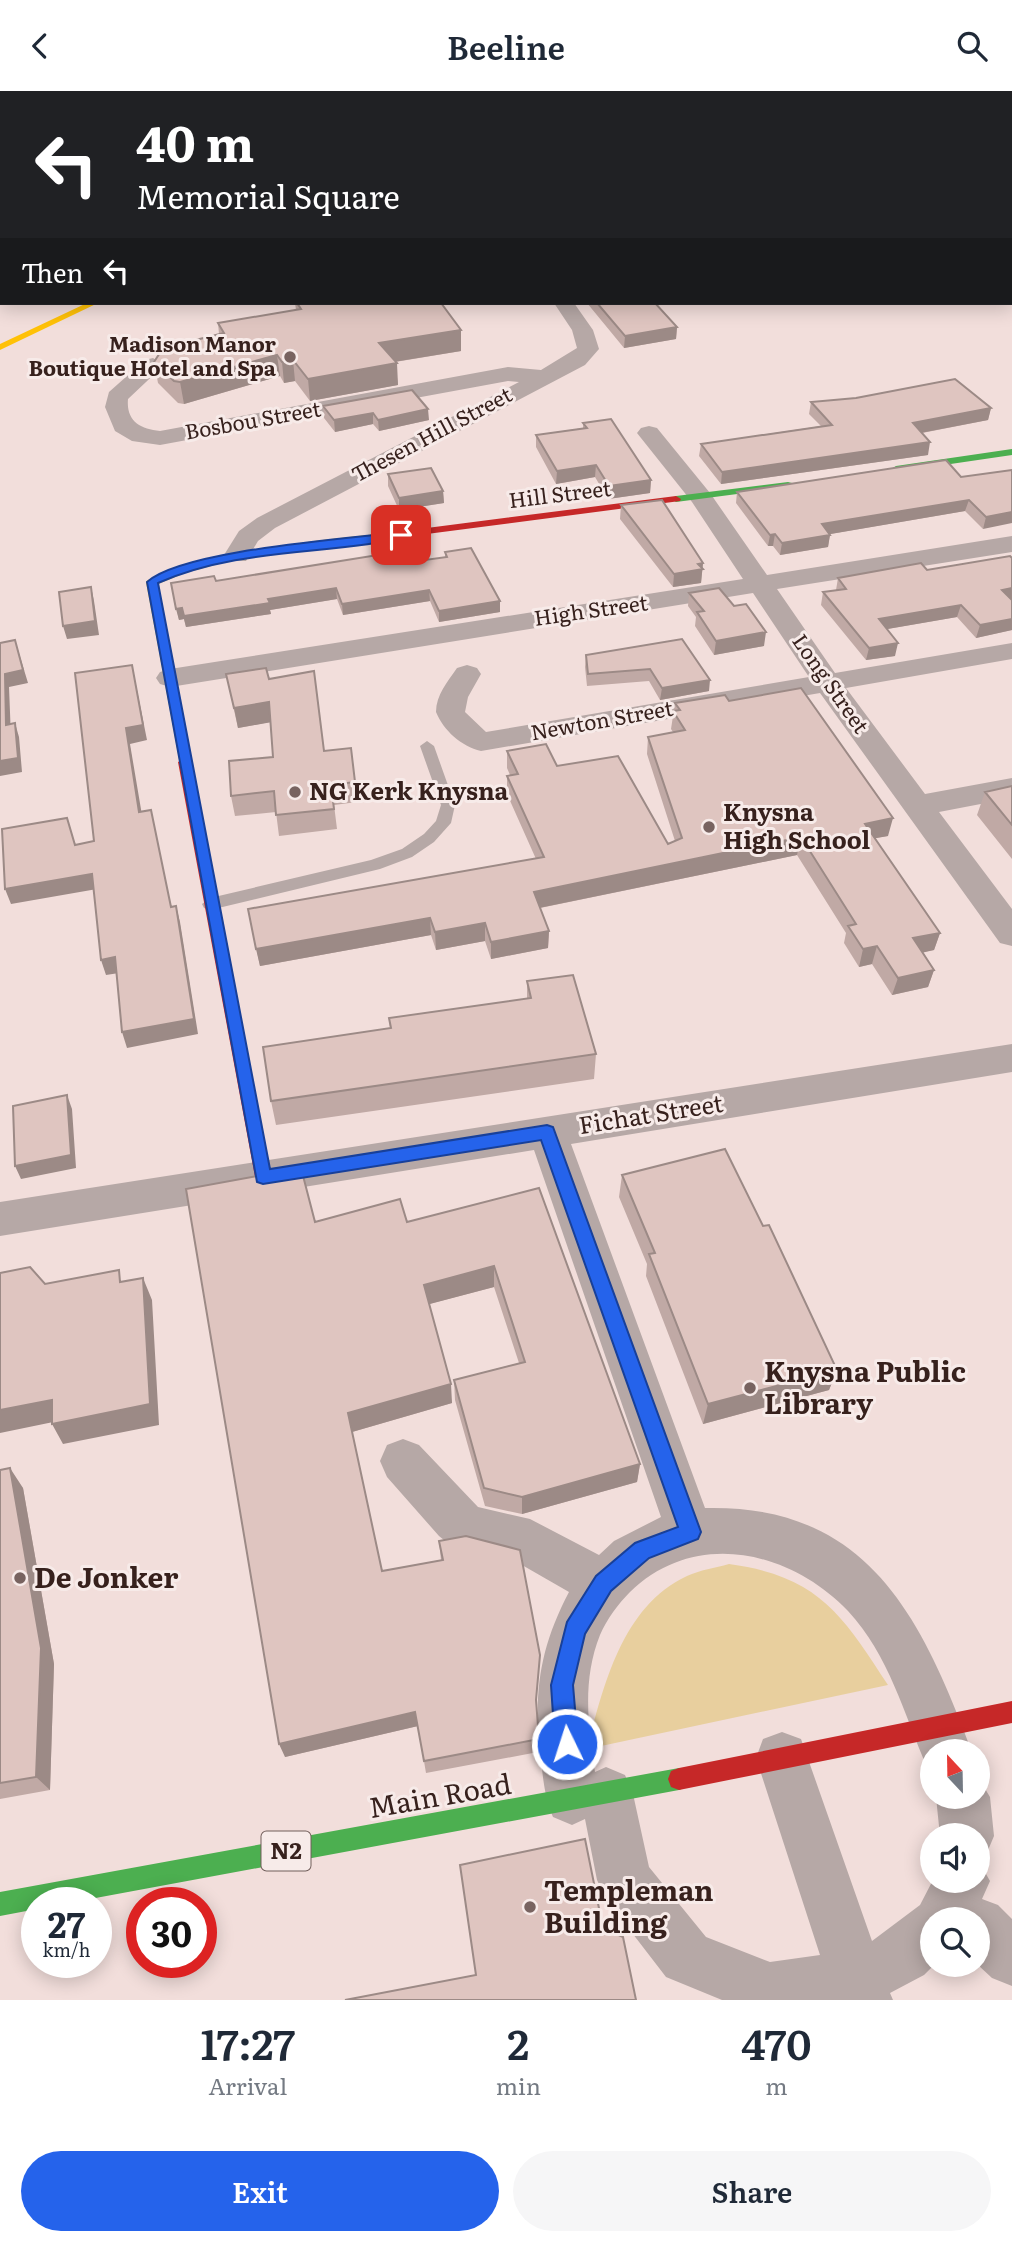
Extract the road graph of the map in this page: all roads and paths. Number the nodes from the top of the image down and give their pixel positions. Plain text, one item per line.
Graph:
1 (89, 305) edge
2 (565, 305) edge
3 (0, 347) edge
4 (153, 365) edge
5 (544, 377) junction
6 (649, 433) dead end
7 (1012, 452) edge
8 (877, 472) edge
9 (809, 482) edge
10 (701, 498) junction
11 (1012, 544) edge
12 (237, 555) junction
13 (762, 586) junction
14 (1012, 652) edge
15 (467, 674) dead end
16 (170, 678) junction
17 (828, 684) junction
18 (427, 746) dead end
19 (1012, 788) edge
20 (917, 806) junction
21 (210, 904) junction
22 (1012, 934) edge
23 (1012, 1058) edge
24 (547, 1132) junction
25 (263, 1177) junction
26 (0, 1219) edge
27 (403, 1461) dead end
28 (690, 1532) junction
29 (603, 1584) junction
30 (1012, 1712) edge
31 (941, 1739) edge
32 (920, 1742) edge
33 (782, 1758) junction
34 (589, 1796) junction
35 (0, 1904) edge
36 (990, 1940) edge
37 (920, 1942) edge
38 (1012, 1958) edge
39 (860, 1990) edge

1 - 3 main road
2 - 5 street, Thesen Hill Street
4 - 5 street, Bosbou Street
5 - 12 street, Thesen Hill Street
6 - 10 street, Long Street
7 - 8 main road
9 - 10 main road, Hill Street
10 - 12 main road, Hill Street
10 - 13 street, Long Street
11 - 13 street, High Street
12 - 16 main road, Hill Street
13 - 16 street, High Street
13 - 17 street, Long Street
14 - 17 street, Newton Street
15 - 17 street, Newton Street
16 - 21 main road
17 - 20 street, Long Street
18 - 21 lane
19 - 20 street
20 - 22 street, Long Street
21 - 25 main road
23 - 24 street, Fichat Street
24 - 25 street, Fichat Street
24 - 28 street
25 - 26 street, Fichat Street
27 - 29 street
28 - 29 street
28 - 31 street
29 - 34 street
30 - 31 main road, Main Road / N2
32 - 33 main road, Main Road / N2
33 - 34 main road, Main Road / N2
33 - 39 street
34 - 35 main road, Main Road / N2
34 - 39 street
36 - 38 street
37 - 39 street

